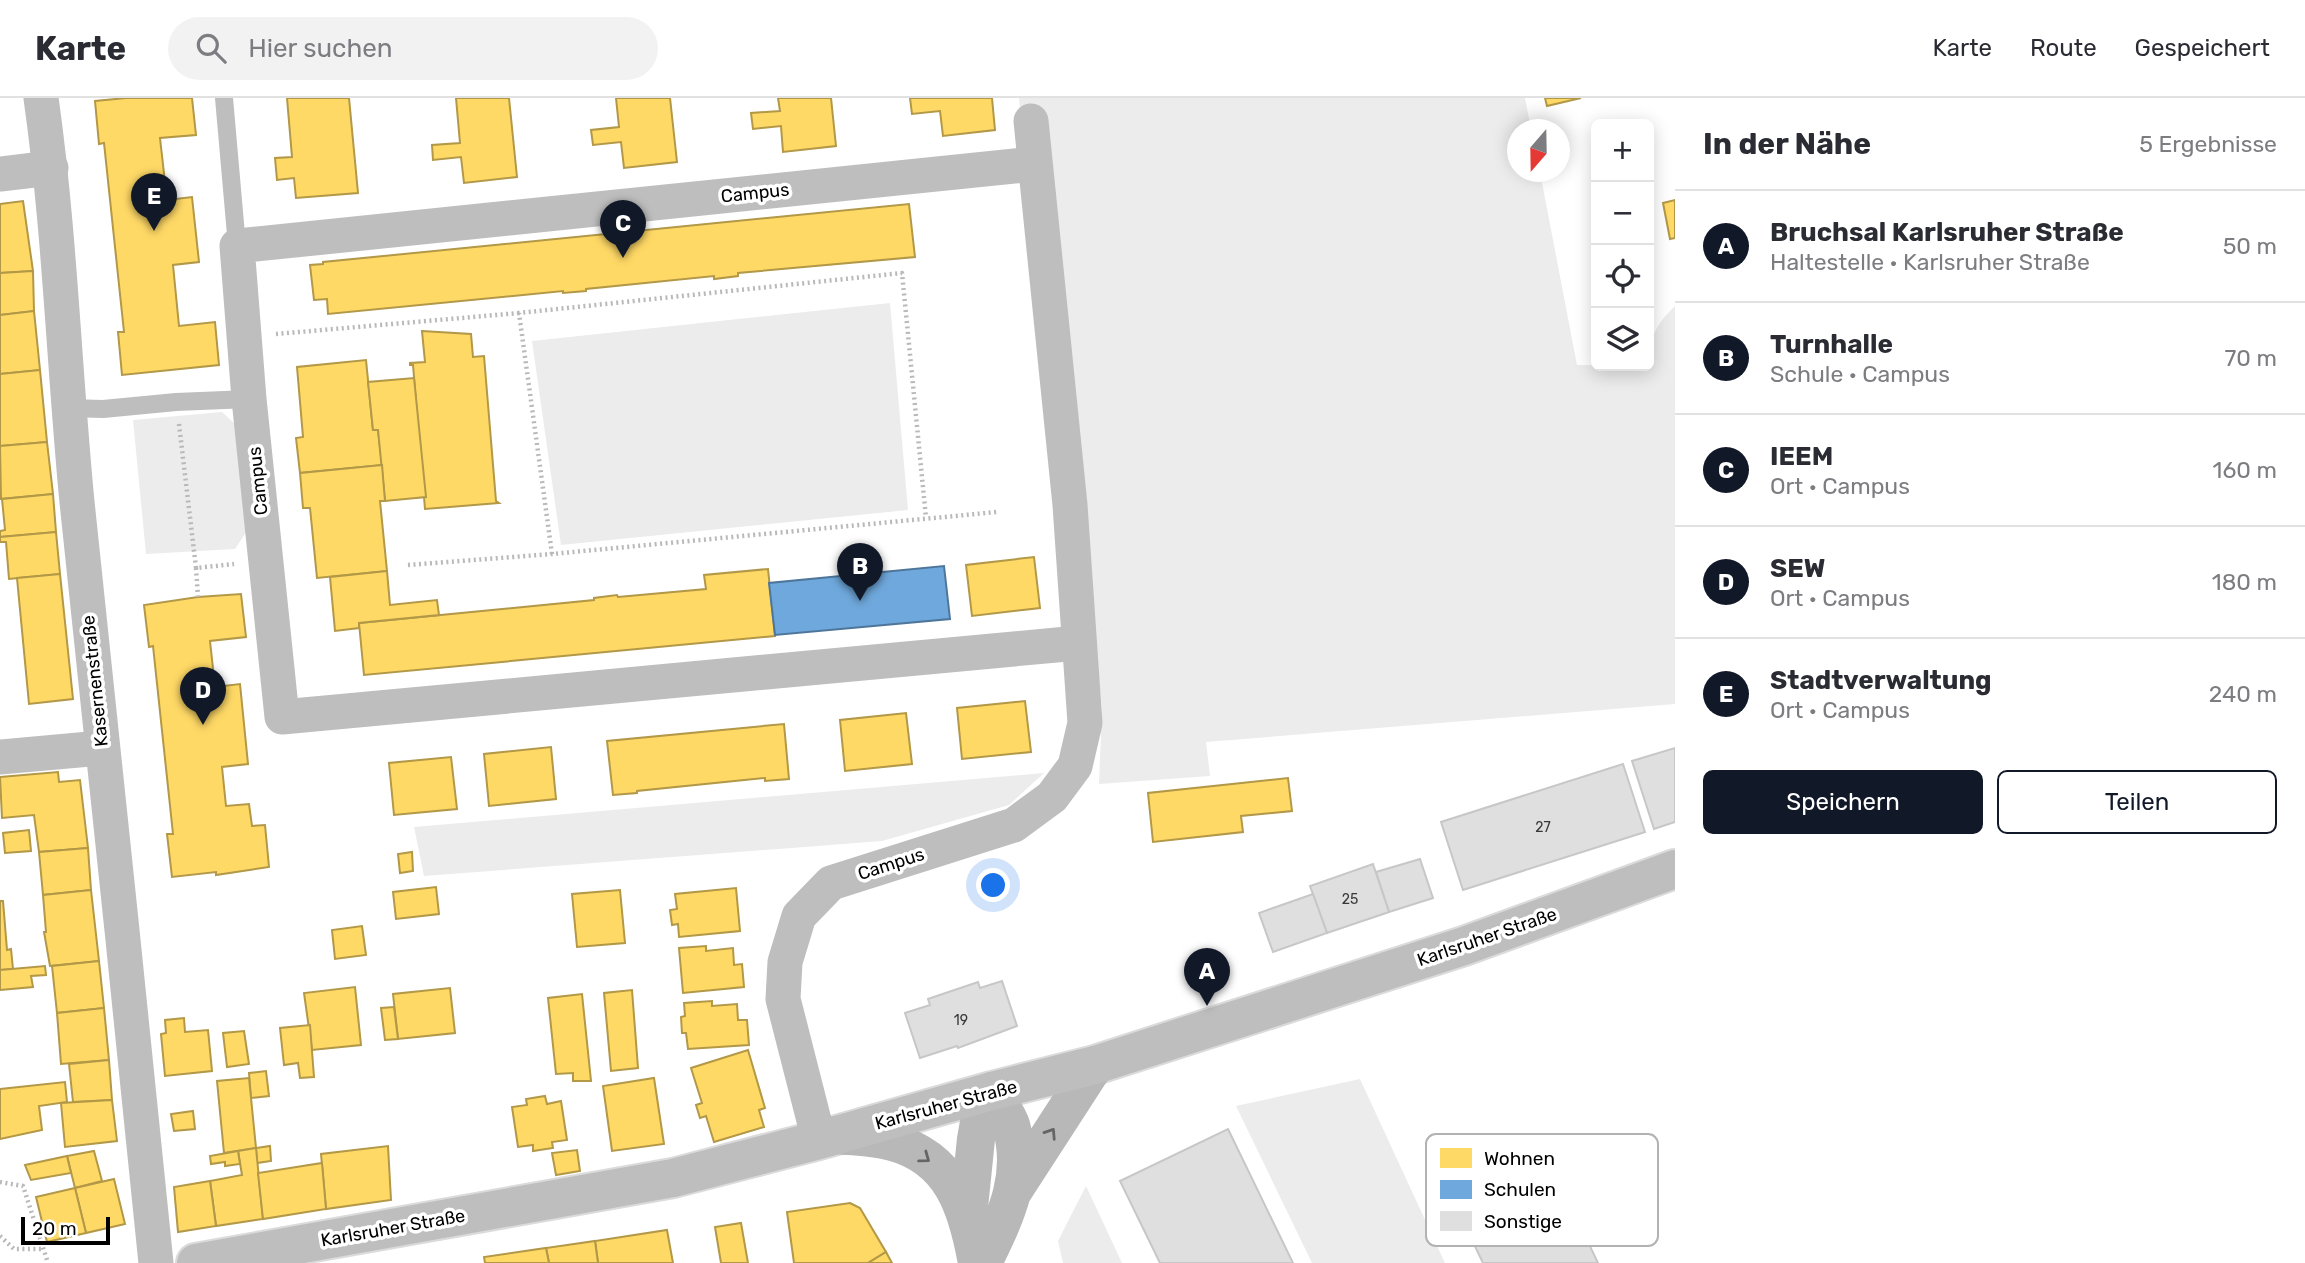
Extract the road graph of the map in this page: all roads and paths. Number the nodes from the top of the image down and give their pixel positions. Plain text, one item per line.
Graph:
1 (41, 98) edge
2 (224, 98) edge
3 (1031, 121) dead end
4 (1034, 164) junction
5 (51, 168) junction
6 (0, 174) edge
7 (237, 246) junction
8 (519, 313) junction
9 (244, 337) junction
10 (249, 399) junction
11 (176, 402) junction
12 (68, 408) junction
13 (997, 512) dead end
14 (926, 518) junction
15 (552, 554) junction
16 (266, 560) junction
17 (408, 565) dead end
18 (195, 568) junction
19 (198, 597) dead end
20 (1078, 642) junction
21 (101, 748) junction
22 (0, 757) edge
23 (1675, 869) edge
24 (1095, 1065) junction
25 (988, 1093) junction
26 (828, 1137) junction
27 (0, 1182) edge
28 (1014, 1190) junction
29 (967, 1223) junction
30 (0, 1236) edge
31 (43, 1249) junction
32 (48, 1263) edge
33 (156, 1263) edge
34 (198, 1263) edge
35 (976, 1263) edge
36 (983, 1263) edge

1 - 5 street, Kasernenstraße
2 - 7 lane
3 - 4 street, Campus
4 - 7 street, Campus
4 - 20 street, Campus
5 - 6 street
5 - 12 street, Kasernenstraße
7 - 9 street, Campus
8 - 9 path
8 - 14 path
8 - 15 path
9 - 10 street, Campus
10 - 11 lane
10 - 16 street, Campus
11 - 12 lane
11 - 18 path
12 - 21 street, Kasernenstraße
13 - 14 path
14 - 15 path
15 - 17 path
16 - 18 path
16 - 20 street, Campus
18 - 19 path
20 - 26 street, Campus
21 - 22 street
21 - 33 street, Kasernenstraße
23 - 24 main road, Karlsruher Straße
24 - 25 main road, Karlsruher Straße
28 -> 24 street
25 - 26 main road, Karlsruher Straße
25 - 28 street
25 - 29 street
26 -> 29 street
26 - 34 main road, Karlsruher Straße
27 - 31 path
28 - 36 street
29 - 35 street
30 - 31 path
31 - 32 path

